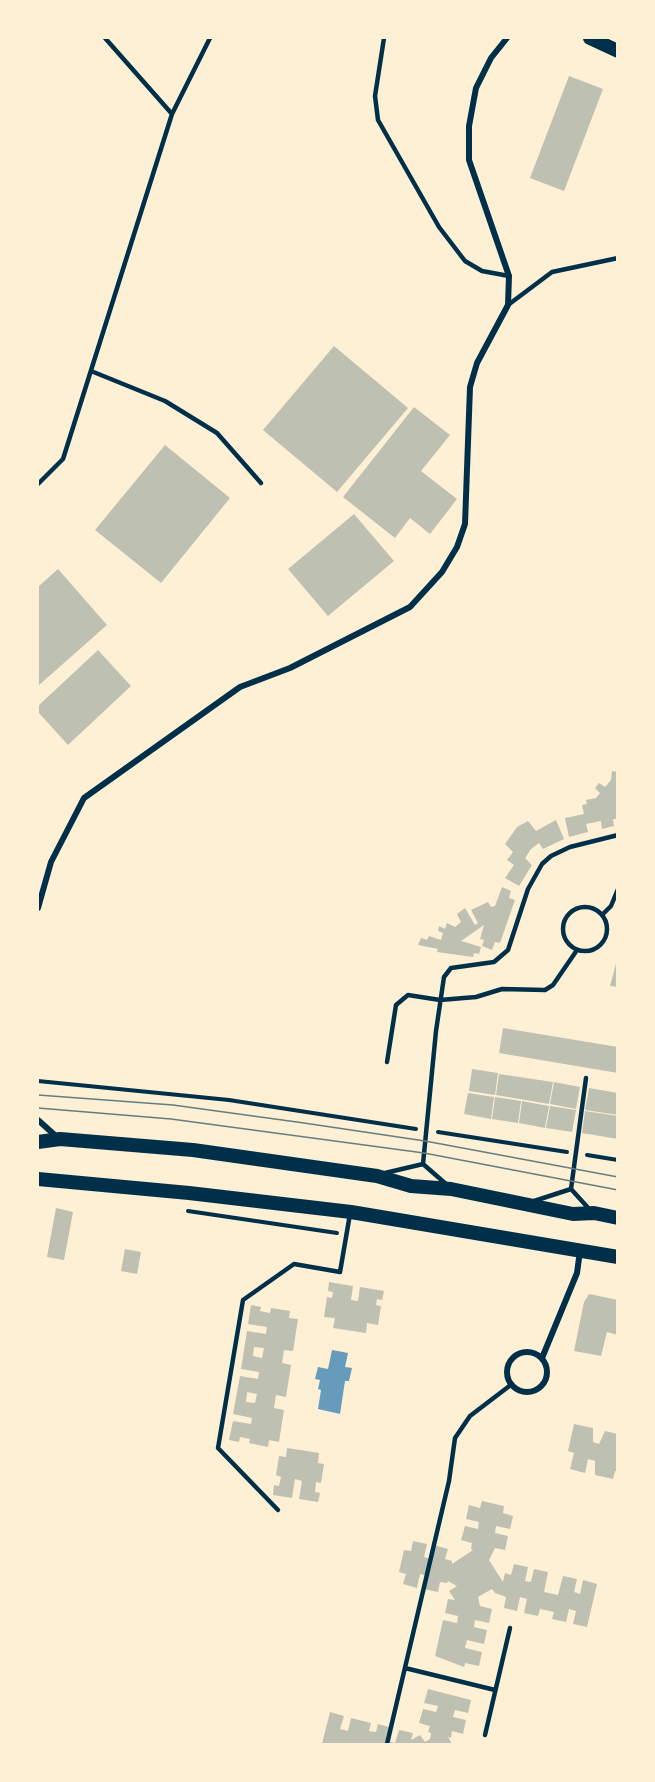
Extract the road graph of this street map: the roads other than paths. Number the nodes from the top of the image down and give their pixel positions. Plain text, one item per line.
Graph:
1 (105, 38) edge
2 (210, 38) edge
3 (384, 38) edge
4 (507, 38) edge
5 (590, 38) edge
6 (618, 53) edge
7 (172, 114) junction
8 (618, 258) edge
9 (509, 276) junction
10 (508, 305) junction
11 (91, 371) junction
12 (261, 483) dead end
13 (38, 484) edge
14 (618, 835) edge
15 (618, 889) edge
16 (38, 908) edge
17 (602, 915) junction
18 (577, 950) junction
19 (440, 1000) junction
20 (387, 1062) dead end
21 (586, 1078) dead end
22 (38, 1120) edge
23 (60, 1140) junction
24 (38, 1142) edge
25 (423, 1164) junction
26 (377, 1176) junction
27 (38, 1179) edge
28 (451, 1189) junction
29 (571, 1189) junction
30 (528, 1203) junction
31 (351, 1212) junction
32 (594, 1213) junction
33 (618, 1218) edge
34 (580, 1250) junction
35 (618, 1257) edge
36 (542, 1358) junction
37 (512, 1384) junction
38 (278, 1510) dead end
39 (510, 1628) dead end
40 (405, 1668) junction
41 (495, 1690) junction
42 (485, 1735) dead end
43 (387, 1744) edge

1 - 7 lane
2 - 7 lane
3 - 9 lane
4 - 9 street
5 - 6 main road
7 - 11 lane
8 - 10 lane
9 - 10 street
10 - 16 street
11 - 12 lane
11 - 13 lane
14 - 19 lane
15 - 17 lane
17 - 18 lane
17 - 18 lane
18 - 19 lane
19 - 20 lane
19 - 25 lane
21 - 29 lane
22 - 23 street
23 - 24 main road
23 - 26 main road
25 - 26 lane
25 - 28 lane
26 - 28 main road
27 - 31 main road
28 - 30 main road
29 - 30 lane
29 - 32 lane
30 - 32 main road
31 - 34 main road
31 - 38 lane
32 - 33 main road
34 - 35 main road
34 - 36 street
36 - 37 street
36 - 37 street
37 - 40 lane
39 - 41 lane
40 - 41 lane
40 - 43 lane
41 - 42 lane

